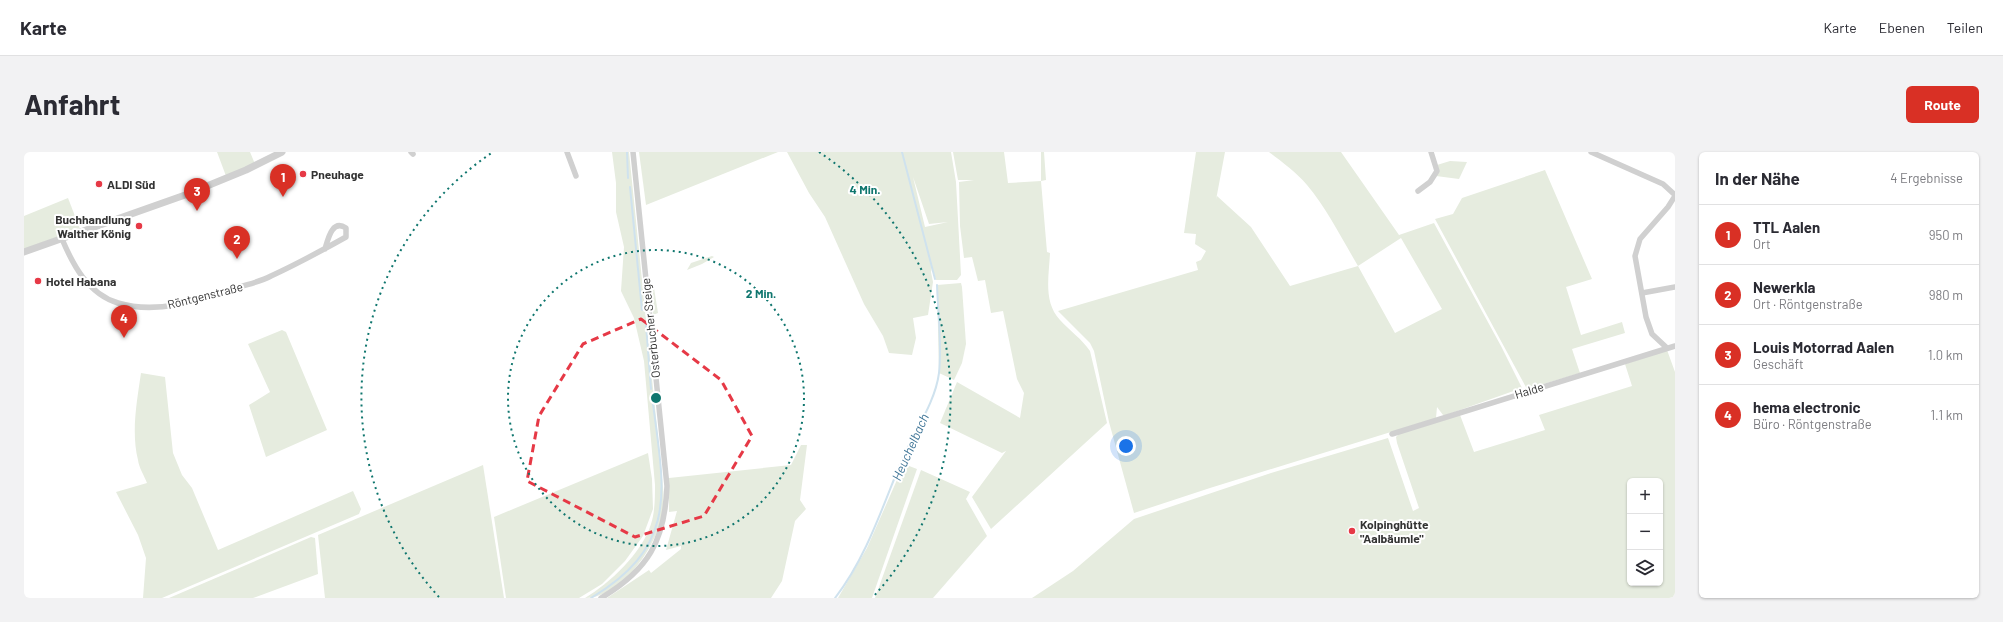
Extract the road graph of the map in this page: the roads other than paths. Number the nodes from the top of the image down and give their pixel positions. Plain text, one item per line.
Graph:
1 (282, 152) edge
2 (567, 152) edge
3 (633, 152) edge
4 (1431, 152) edge
5 (1591, 152) edge
6 (576, 176) dead end
7 (1418, 191) dead end
8 (1675, 195) edge
9 (62, 239) junction
10 (325, 249) junction
11 (24, 252) edge
12 (1675, 287) edge
13 (1642, 293) junction
14 (1675, 346) edge
15 (1667, 348) junction
16 (1392, 434) dead end
17 (601, 598) edge

1 - 9 street
2 - 6 street
3 - 17 street, Osterbucher Steige
4 - 7 street
5 - 8 street
8 - 13 street
9 - 10 street, Röntgenstraße
9 - 11 street
10 - 10 street, Röntgenstraße
12 - 13 street
13 - 15 street
14 - 15 street, Halde
15 - 16 street, Halde

